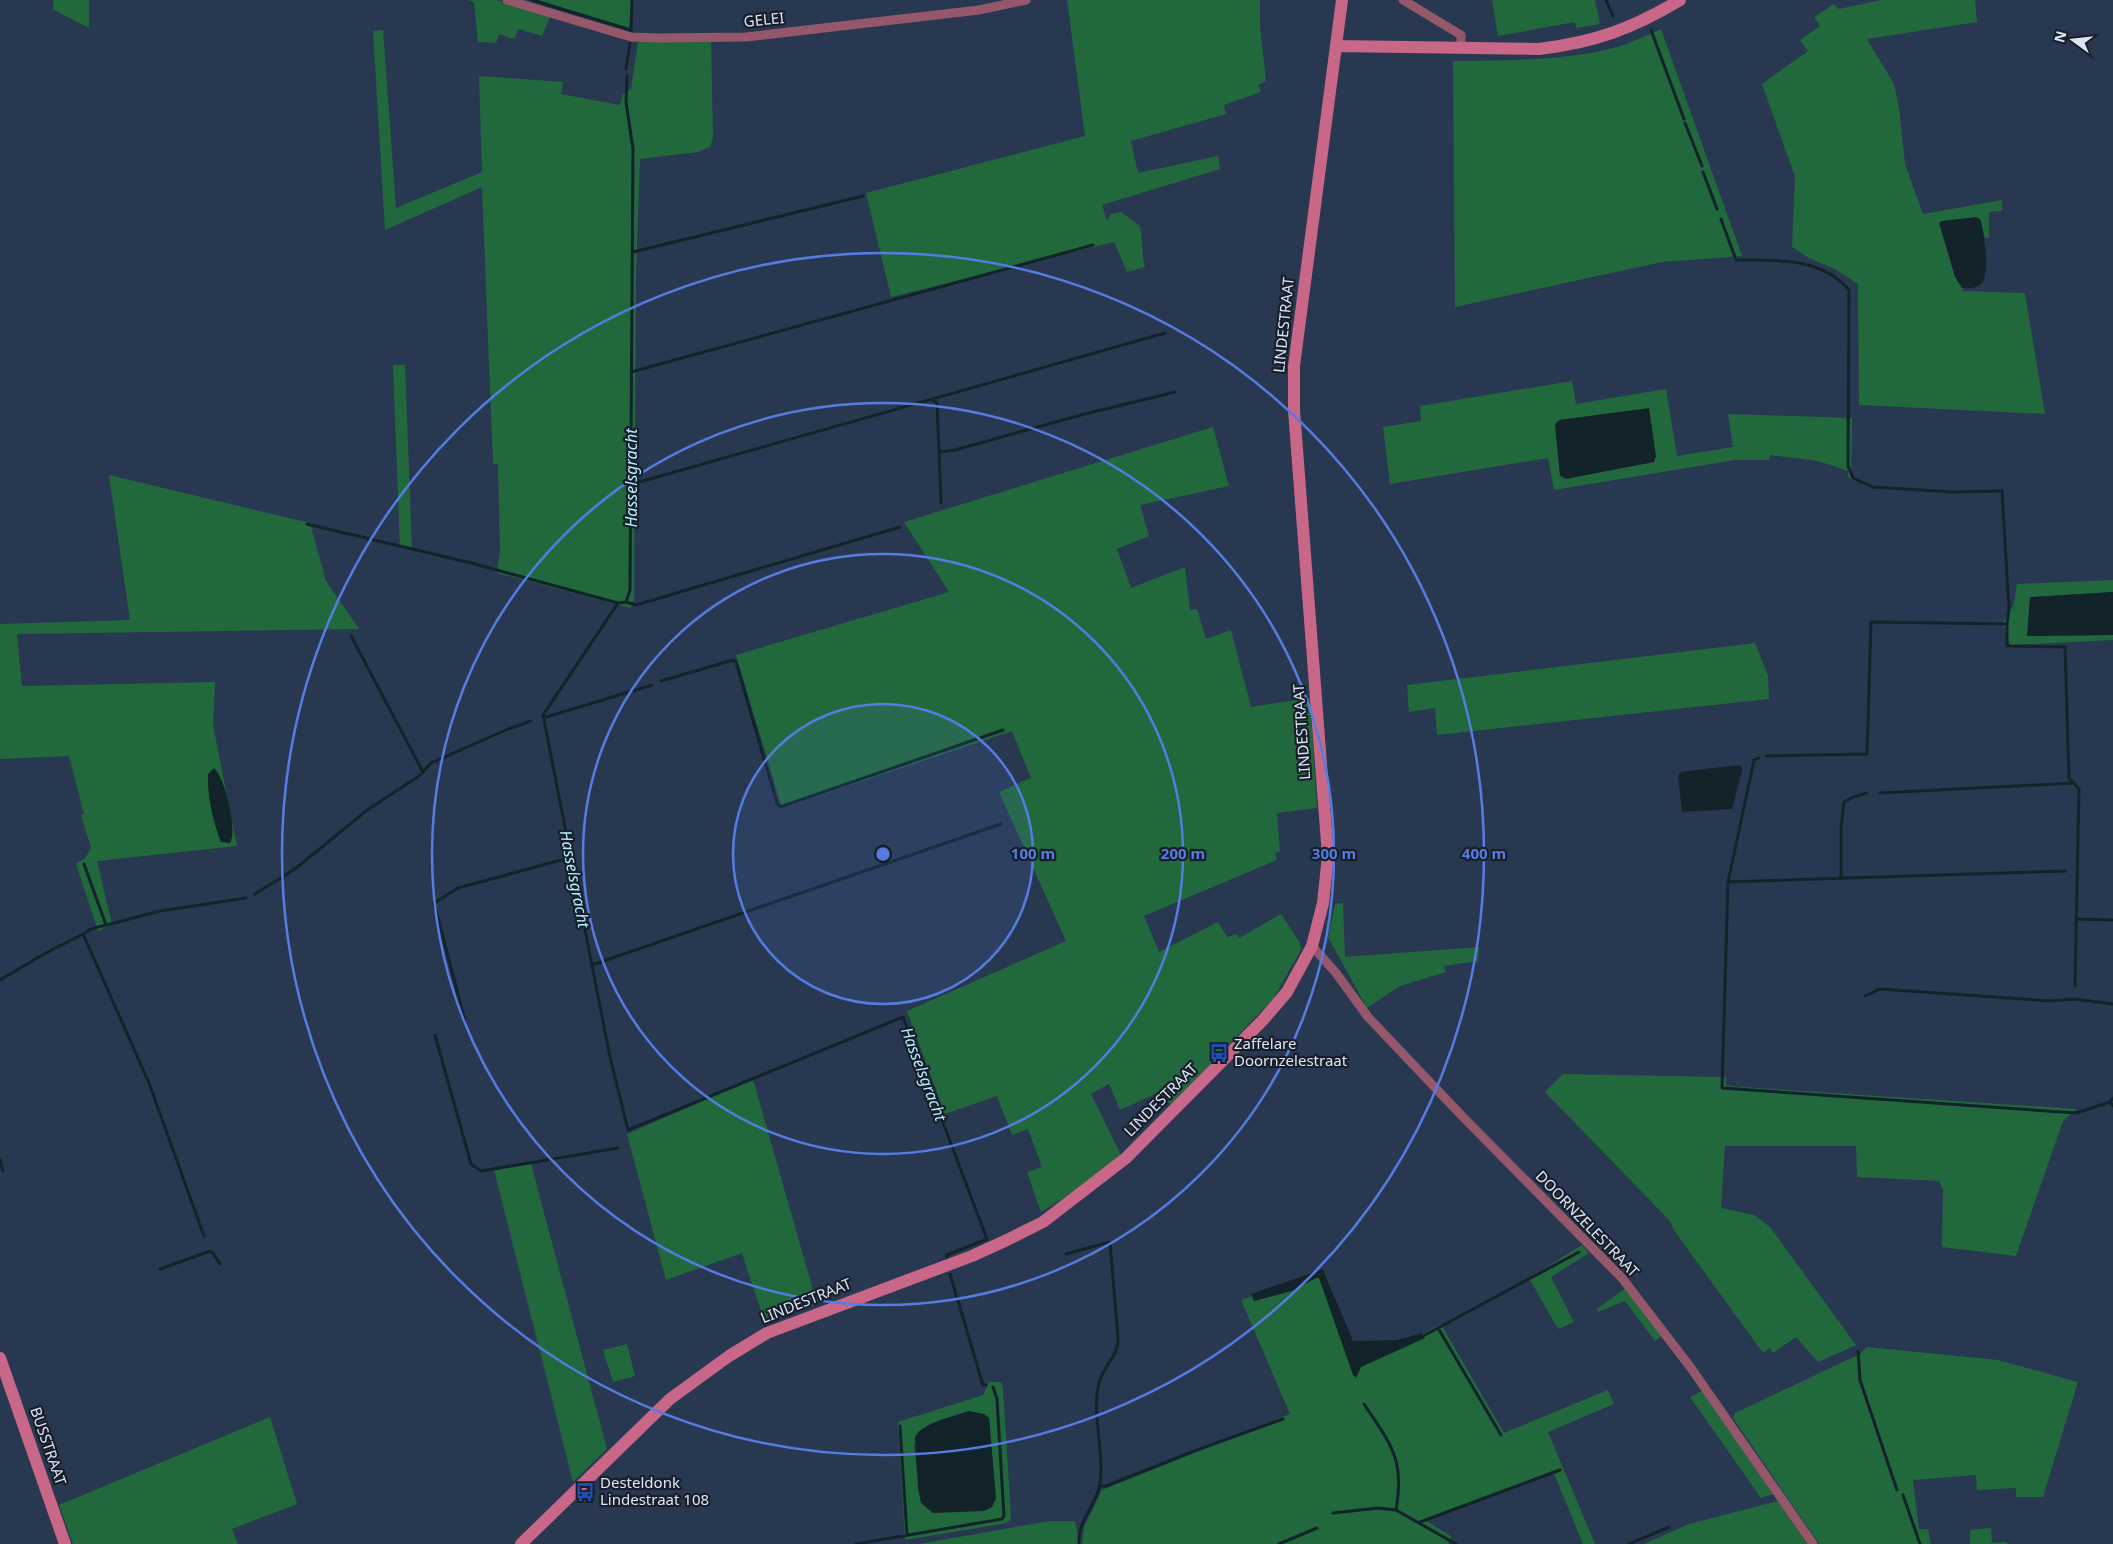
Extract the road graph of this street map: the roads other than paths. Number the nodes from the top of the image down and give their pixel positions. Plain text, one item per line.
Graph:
1 (507, 0) edge
2 (1026, 0) edge
3 (1342, 0) edge
4 (1403, 0) edge
5 (1680, 0) edge
6 (1337, 46) junction
7 (1461, 48) junction
8 (1312, 946) junction
9 (0, 1358) edge
10 (65, 1544) edge
11 (521, 1544) edge
12 (1813, 1544) edge

1 - 2 street, GELEI
3 - 6 street, LINDESTRAAT
4 - 7 street
5 - 7 street
6 - 7 street
6 - 8 street, LINDESTRAAT
8 - 11 street, LINDESTRAAT
8 - 12 street, DOORNZELESTRAAT
9 - 10 street, BUSSTRAAT

